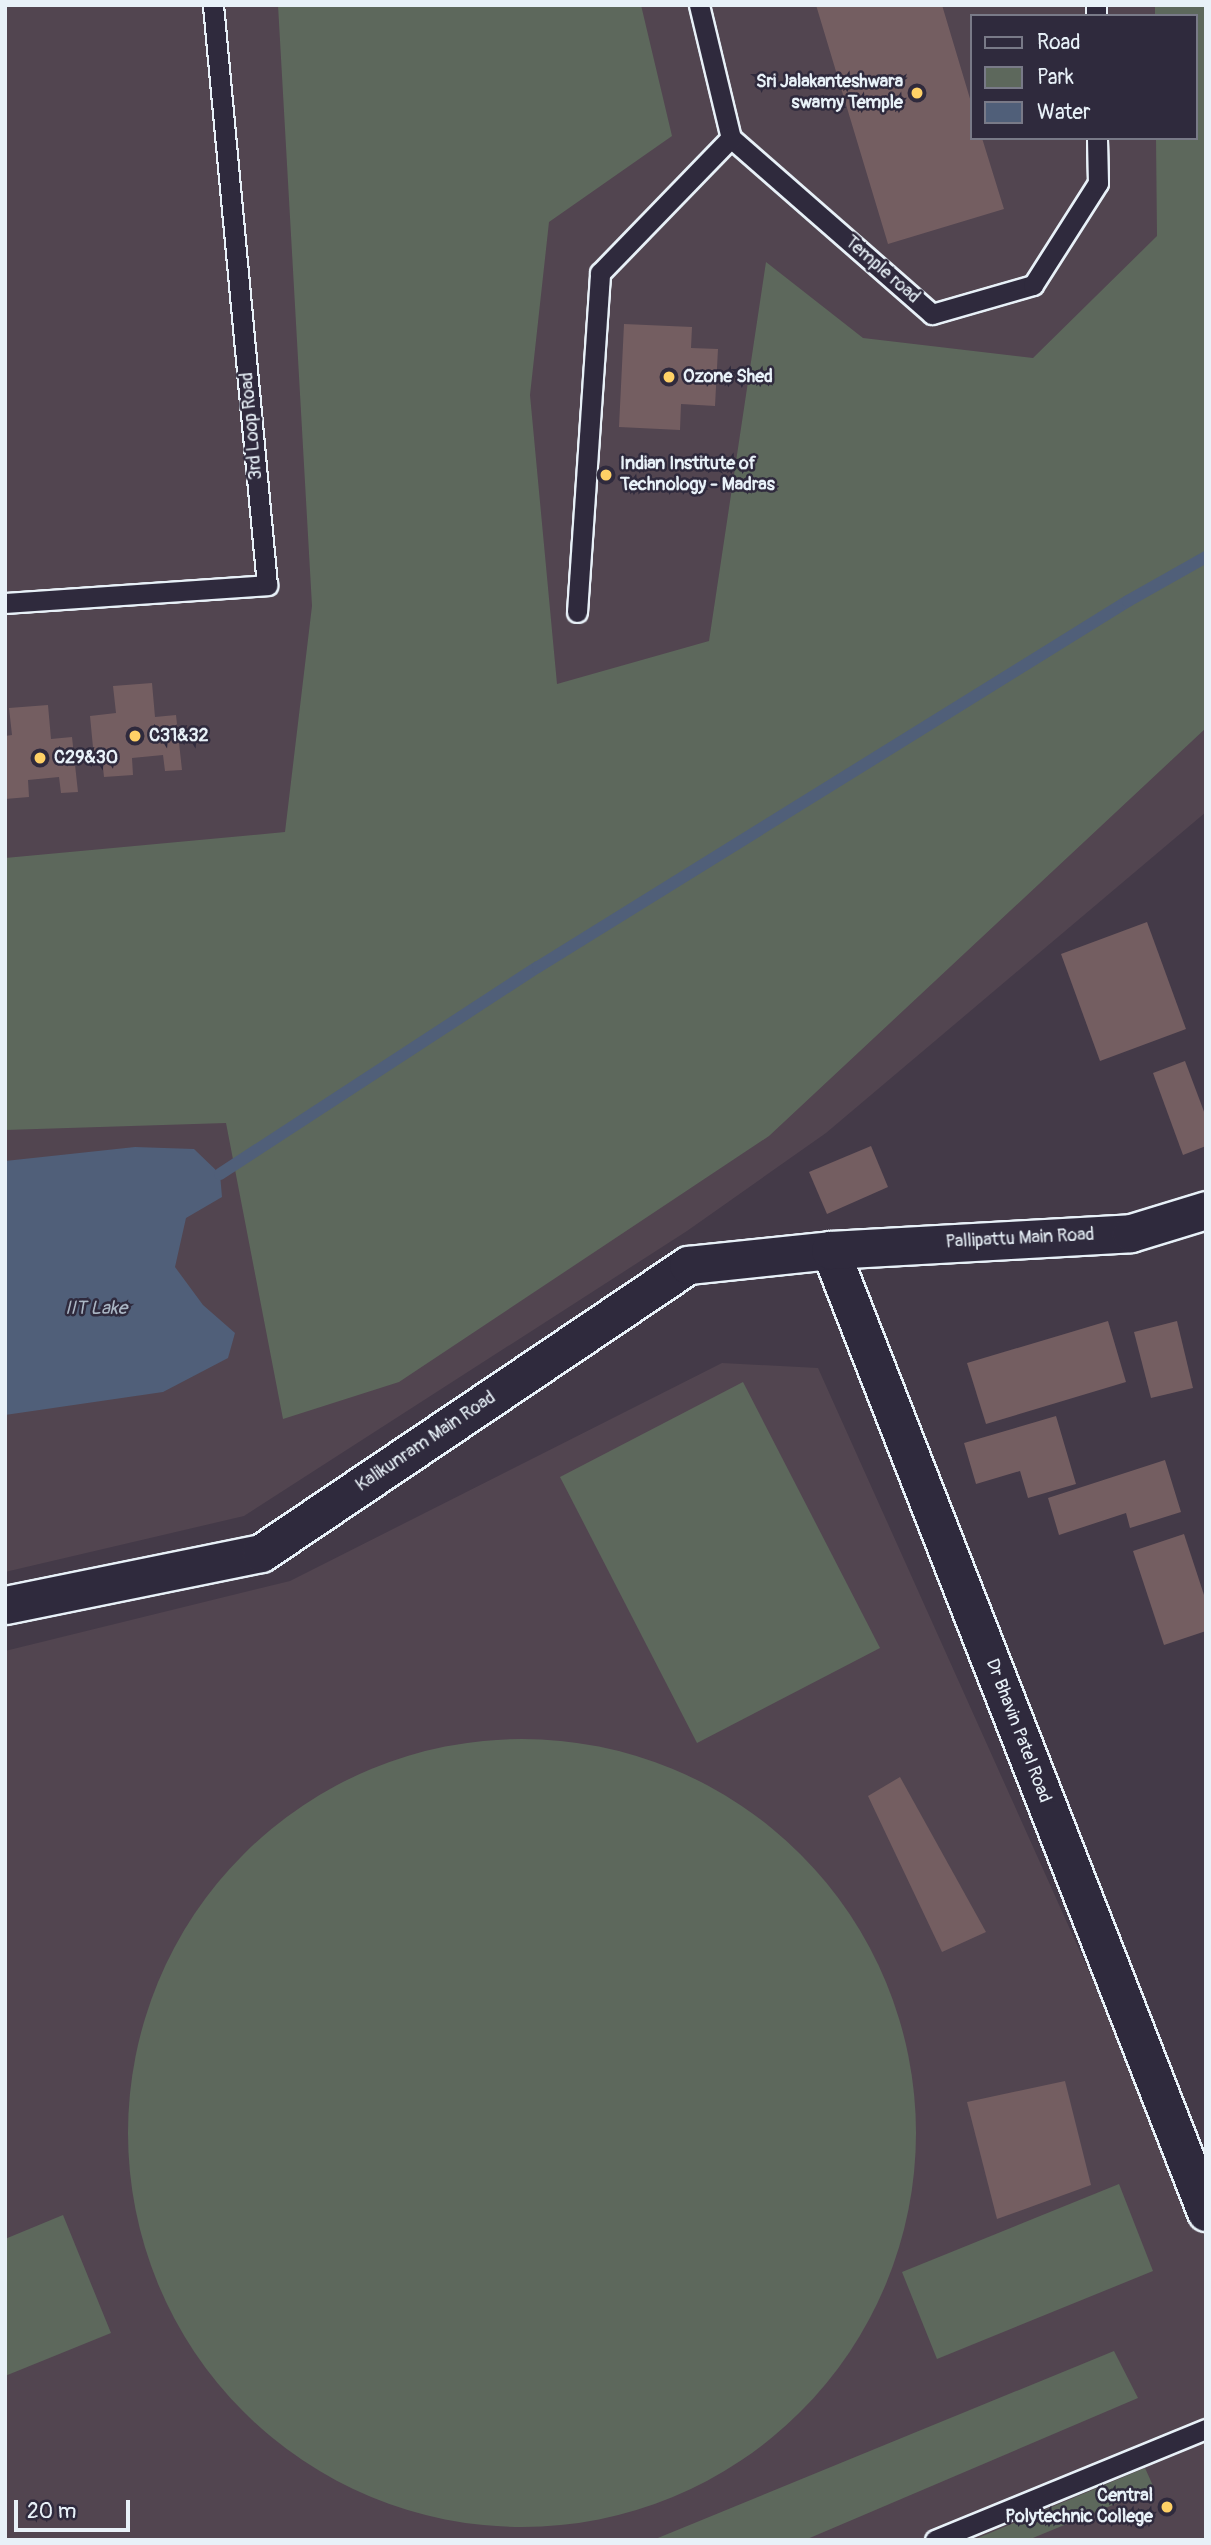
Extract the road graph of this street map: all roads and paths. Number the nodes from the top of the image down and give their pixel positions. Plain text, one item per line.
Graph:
1 (213, 5) edge
2 (699, 5) edge
3 (731, 138) junction
4 (1097, 140) edge
5 (5, 603) edge
6 (577, 612) dead end
7 (1206, 1210) edge
8 (830, 1250) junction
9 (5, 1605) edge
10 (1206, 2211) edge
11 (1206, 2429) edge
12 (934, 2540) edge

1 - 5 lane, 3rd Loop Road
2 - 3 lane
3 - 4 lane, Temple road
3 - 6 lane
7 - 8 street, Pallipattu Main Road
8 - 9 street, Kalikunram Main Road
8 - 10 street, Dr Bhavin Patel Road
11 - 12 lane

